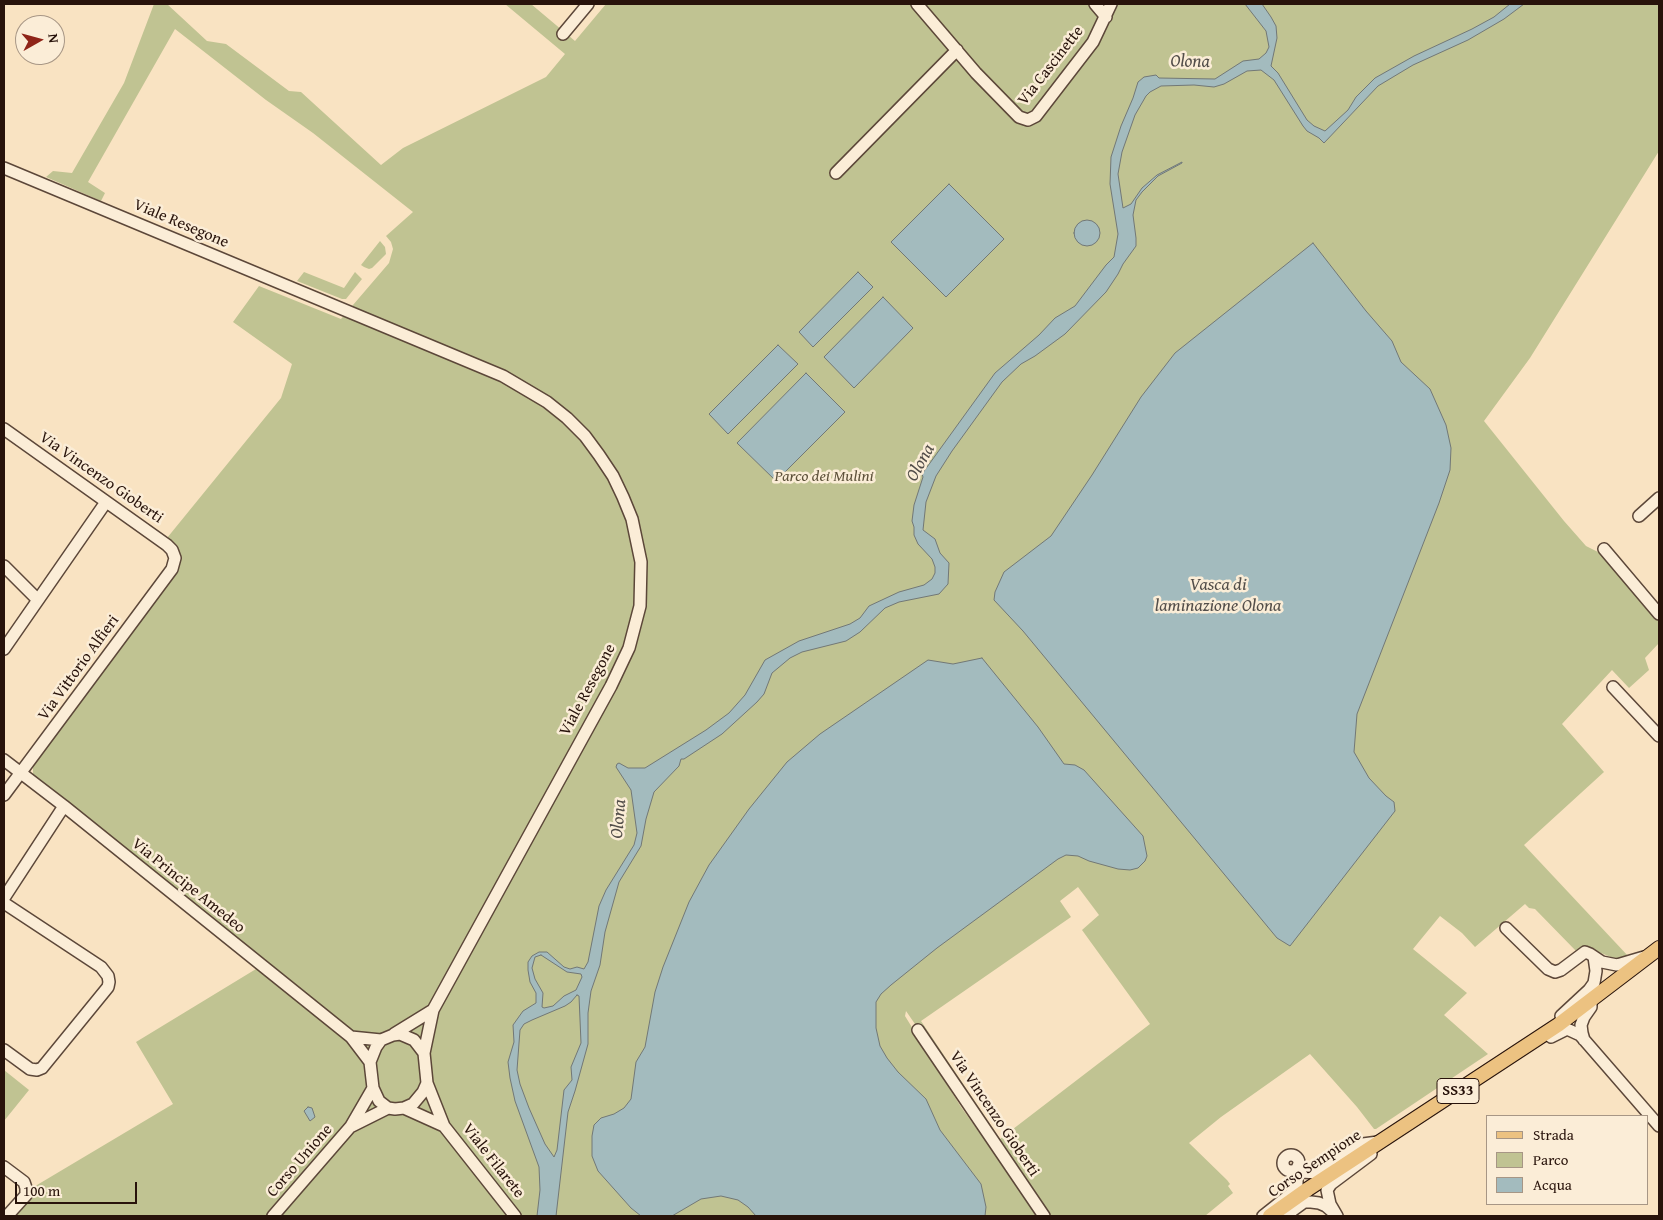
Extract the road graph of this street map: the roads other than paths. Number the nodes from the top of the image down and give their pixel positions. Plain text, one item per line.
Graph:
1 (588, 4) edge
2 (917, 4) edge
3 (1095, 4) edge
4 (1111, 4) edge
5 (1106, 17) junction
6 (563, 34) dead end
7 (957, 50) junction
8 (4, 168) edge
9 (836, 173) dead end
10 (4, 429) edge
11 (1659, 498) edge
12 (106, 502) junction
13 (1639, 516) dead end
14 (1604, 549) dead end
15 (175, 558) joint
16 (4, 566) edge
17 (38, 600) junction
18 (1659, 614) edge
19 (4, 650) edge
20 (1613, 687) dead end
21 (1659, 736) edge
22 (4, 760) edge
23 (21, 774) junction
24 (4, 795) edge
25 (64, 806) junction
26 (4, 898) edge
27 (4, 903) edge
28 (1506, 928) dead end
29 (1659, 948) edge
30 (1594, 958) junction
31 (1647, 958) junction
32 (1591, 1000) junction
33 (433, 1010) junction
34 (1558, 1025) junction
35 (918, 1030) dead end
36 (393, 1035) junction
37 (351, 1037) junction
38 (1537, 1039) junction
39 (381, 1040) junction
40 (1584, 1040) junction
41 (4, 1050) edge
42 (424, 1053) junction
43 (370, 1062) junction
44 (427, 1083) junction
45 (373, 1088) junction
46 (388, 1108) junction
47 (404, 1108) junction
48 (351, 1126) junction
49 (444, 1126) junction
50 (1659, 1126) edge
51 (1380, 1142) junction
52 (4, 1167) edge
53 (7, 1216) edge
54 (273, 1216) edge
55 (515, 1216) edge
56 (1044, 1216) edge
57 (1262, 1216) edge
58 (1270, 1216) edge
59 (1285, 1216) edge
60 (1337, 1216) edge

1 - 6 street
2 - 7 street
3 - 5 street
4 - 5 street, Via Cascinette
5 - 7 street, Via Cascinette
7 - 9 street
8 - 33 street, Viale Resegone
10 - 12 street, Via Vincenzo Gioberti
11 - 13 street
12 - 15 street, Via Vincenzo Gioberti
12 - 17 street
14 - 18 street
15 - 23 street, Via Vittorio Alfieri
16 - 17 street
17 - 19 street
20 - 21 street
22 - 23 street, Via Principe Amedeo
23 - 24 street, Via Vittorio Alfieri
23 - 25 street, Via Principe Amedeo
25 - 26 street
25 - 37 street, Via Principe Amedeo
27 - 41 street
28 - 30 street, Corso Sempione
29 - 31 main road, Corso Sempione / SS33
30 - 31 street, Corso Sempione
30 - 34 street, Corso Sempione
31 - 32 main road, Corso Sempione / SS33
32 - 34 main road, Corso Sempione / SS33
32 - 40 street
33 - 36 street, Viale Resegone
33 - 42 street, Viale Resegone
34 - 38 main road, Corso Sempione / SS33
35 - 56 street, Via Vincenzo Gioberti
36 - 39 street
36 - 42 street
37 - 39 street
37 - 43 street, Via Principe Amedeo
38 - 40 street
38 - 51 main road, Corso Sempione / SS33
39 - 43 street
40 - 50 street
42 - 44 street
43 - 45 street
44 - 47 street
44 - 49 street, Viale Filarete
45 - 46 street
45 - 48 street, Corso Unione
46 - 47 street
46 - 48 street, Corso Unione
47 - 49 street, Viale Filarete
48 - 54 street, Corso Unione
49 - 55 street, Viale Filarete
51 - 57 street, Corso Sempione
51 - 58 main road, Corso Sempione
51 - 60 street
52 - 53 street
59 - 60 street

